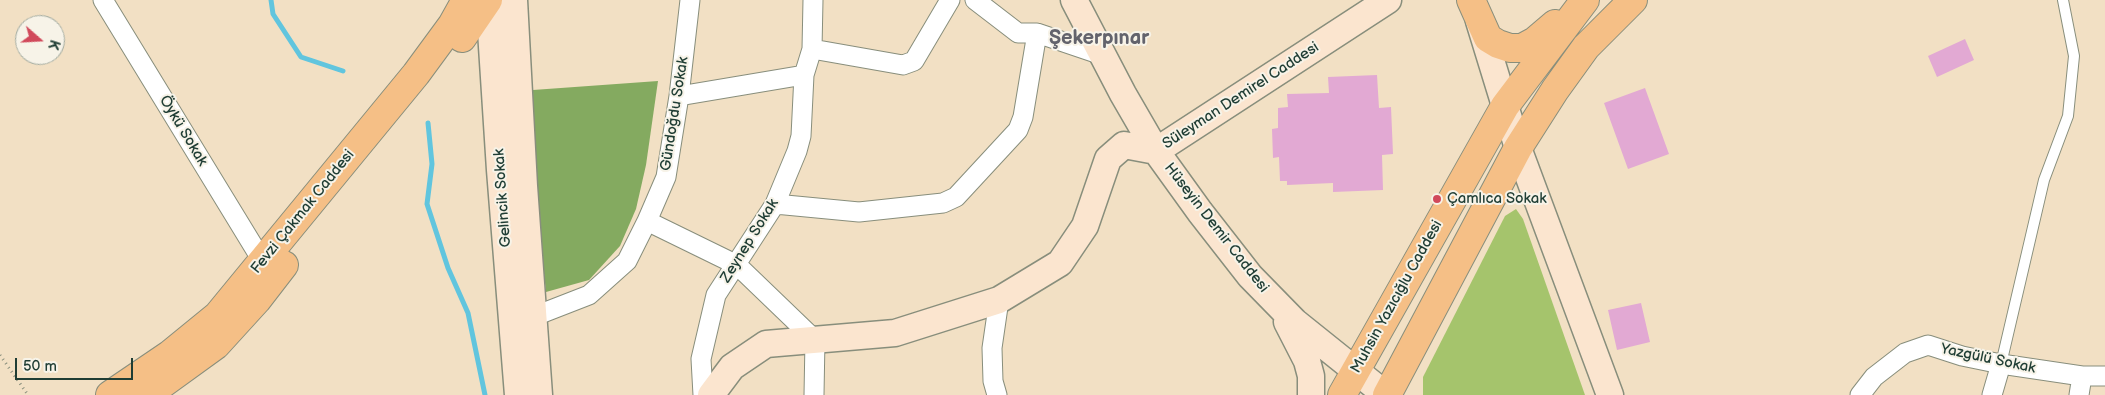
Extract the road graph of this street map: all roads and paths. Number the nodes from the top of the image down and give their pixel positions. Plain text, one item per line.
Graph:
1 (103, 0) edge
2 (466, 0) edge
3 (489, 0) edge
4 (514, 0) edge
5 (690, 0) edge
6 (813, 0) edge
7 (950, 0) edge
8 (975, 0) edge
9 (1074, 0) edge
10 (1388, 0) edge
11 (1583, 0) edge
12 (1633, 0) edge
13 (2063, 0) edge
14 (1472, 5) edge
15 (1037, 33) junction
16 (812, 49) junction
17 (1102, 55) junction
18 (804, 75) junction
19 (1555, 90) junction
20 (679, 96) junction
21 (1505, 106) junction
22 (1192, 127) junction
23 (1518, 148) junction
24 (1156, 151) junction
25 (1182, 187) junction
26 (775, 204) junction
27 (1539, 205) junction
28 (647, 220) junction
29 (263, 262) junction
30 (737, 265) junction
31 (999, 300) junction
32 (1276, 304) junction
33 (535, 316) junction
34 (815, 340) junction
35 (0, 355) edge
36 (2001, 364) junction
37 (1356, 372) junction
38 (2082, 376) junction
39 (2105, 376) edge
40 (28, 395) edge
41 (110, 395) edge
42 (147, 395) edge
43 (518, 395) edge
44 (539, 395) edge
45 (703, 395) edge
46 (711, 395) edge
47 (814, 395) edge
48 (997, 395) edge
49 (1311, 395) edge
50 (1342, 395) edge
51 (1387, 395) edge
52 (1610, 395) edge
53 (1860, 395) edge
54 (1992, 395) edge
55 (2078, 395) edge

1 - 29 street, Öykü Sokak
2 - 29 main road, Fevzi Çakmak Caddesi
3 - 42 main road, Fevzi Çakmak Caddesi
3 - 43 street, Gelincik Sokak
4 - 33 street, Gelincik Sokak
5 - 20 street, Gündoğdu Sokak
6 - 16 street, Zeynep Sokak
7 - 16 street
8 - 15 street
9 - 17 street, Hüseyin Demir Caddesi
10 - 22 street, Süleyman Demirel Caddesi
11 - 14 main road
11 - 21 main road, Muhsin Yazıcığlu Caddesi
12 - 19 main road
13 - 36 lane
14 - 21 street
15 - 17 street
15 - 26 street
16 - 18 street, Zeynep Sokak
17 - 24 street, Hüseyin Demir Caddesi
18 - 20 street
18 - 26 street, Zeynep Sokak
19 - 23 main road
19 - 27 street
20 - 28 street, Gündoğdu Sokak
21 - 23 street
21 - 37 main road, Muhsin Yazıcığlu Caddesi
22 - 24 street, Süleyman Demirel Caddesi
22 - 25 street
23 - 27 street
23 - 51 main road
24 - 25 street, Hüseyin Demir Caddesi
24 - 31 street, Süleyman Demirel Caddesi
25 - 32 street, Hüseyin Demir Caddesi
26 - 30 street, Zeynep Sokak
27 - 52 street
28 - 30 street
28 - 33 street, Gündoğdu Sokak
29 - 41 main road, Fevzi Çakmak Caddesi
30 - 34 street
30 - 45 street, Zeynep Sokak
31 - 34 street, Süleyman Demirel Caddesi
31 - 48 street
32 - 37 street, Hüseyin Demir Caddesi
32 - 49 street
33 - 44 street, Gelincik Sokak
34 - 46 street, Süleyman Demirel Caddesi
34 - 47 street
35 - 40 path
36 - 38 street, Yazgülü Sokak
36 - 53 street, Yazgülü Sokak
36 - 54 street
37 - 50 main road, Muhsin Yazıcığlu Caddesi
37 - 51 street, Hüseyin Demir Caddesi
38 - 39 street, Yazgülü Sokak
38 - 55 street

